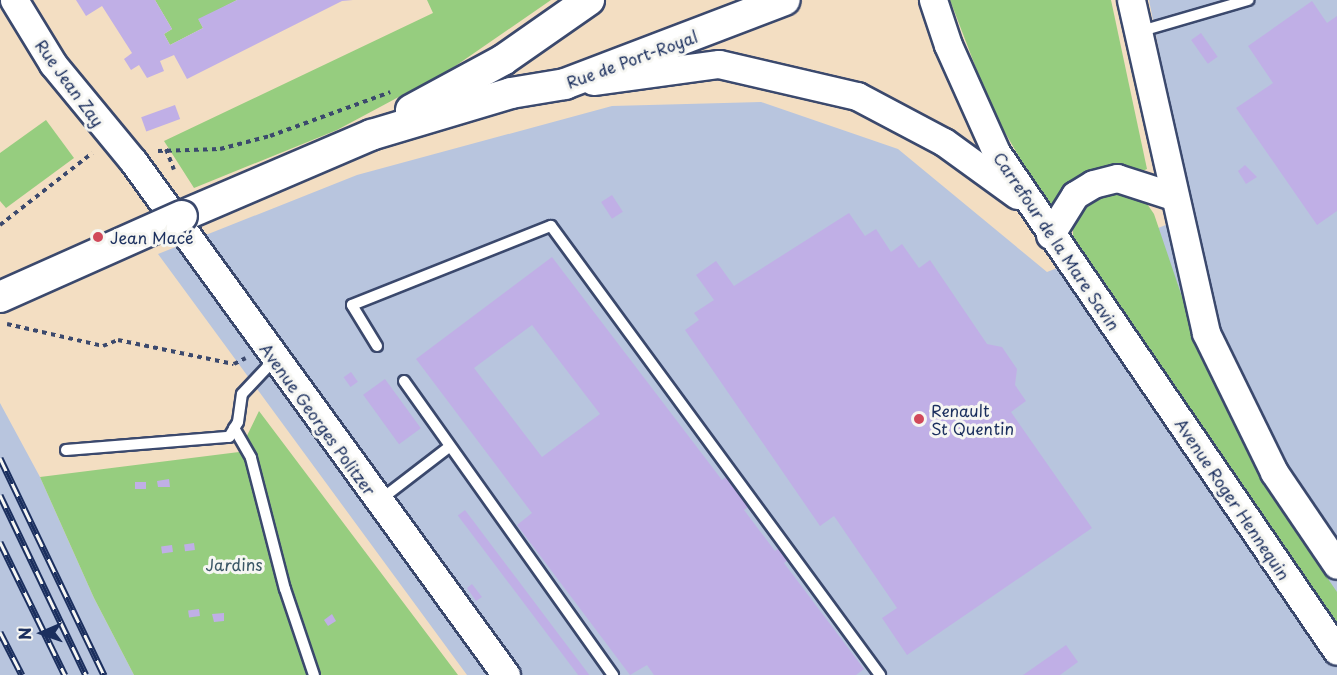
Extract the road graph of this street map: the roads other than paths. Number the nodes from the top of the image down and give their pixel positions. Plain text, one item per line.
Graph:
1 (14, 0) edge
2 (590, 0) edge
3 (785, 0) edge
4 (933, 0) edge
5 (1131, 0) edge
6 (1248, 0) edge
7 (1223, 2) edge
8 (1138, 32) junction
9 (565, 84) junction
10 (371, 135) junction
11 (141, 158) joint
12 (1173, 196) junction
13 (1031, 205) junction
14 (1050, 236) junction
15 (0, 297) edge
16 (376, 346) dead end
17 (1129, 348) joint
18 (270, 353) junction
19 (404, 381) dead end
20 (234, 428) junction
21 (449, 447) junction
22 (66, 450) dead end
23 (378, 502) junction
24 (1337, 565) edge
25 (1337, 651) edge
26 (314, 675) edge
27 (506, 675) edge
28 (613, 675) edge
29 (880, 675) edge

1 - 11 street, Rue Jean Zay
2 - 10 main road, Rue de Port-Royal
3 - 9 main road, Rue de Port-Royal
4 - 13 street, Carrefour de la Mare Savin
5 - 8 street
6 - 7 lane
7 - 8 lane
8 - 12 street
9 - 10 main road, Rue de Port-Royal
9 - 13 street
10 - 15 main road, Rue de Port-Royal, bridge
11 - 18 street, Avenue Georges Politzer
12 - 14 street
12 - 24 street
13 - 14 street, Carrefour de la Mare Savin
14 - 17 street, Carrefour de la Mare Savin
16 - 29 lane
17 - 25 street, Avenue Roger Hennequin
18 - 20 lane
18 - 23 street, Avenue Georges Politzer
19 - 21 lane
20 - 22 lane
20 - 26 lane
21 - 23 lane
21 - 28 lane
23 - 27 street, Avenue Georges Politzer

